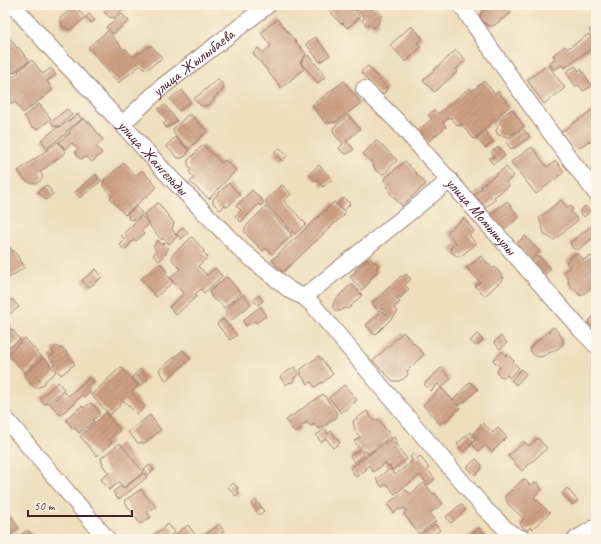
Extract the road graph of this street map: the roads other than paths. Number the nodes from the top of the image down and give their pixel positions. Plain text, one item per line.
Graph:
1 (13, 5) edge
2 (268, 5) edge
3 (461, 5) edge
4 (364, 89) dead end
5 (122, 124) junction
6 (450, 180) junction
7 (596, 193) edge
8 (304, 297) junction
9 (596, 345) edge
10 (5, 418) edge
11 (596, 527) edge
12 (107, 539) edge
13 (523, 539) edge
14 (576, 539) edge

1 - 5 street, улица Жангельды
2 - 5 street, улица Жылыбаева
3 - 7 street
4 - 6 street, улица Момышулы
5 - 8 street, улица Жангельды
6 - 8 street
6 - 9 street, улица Момышулы
8 - 13 street, улица Жангельды
10 - 12 street
11 - 14 street

